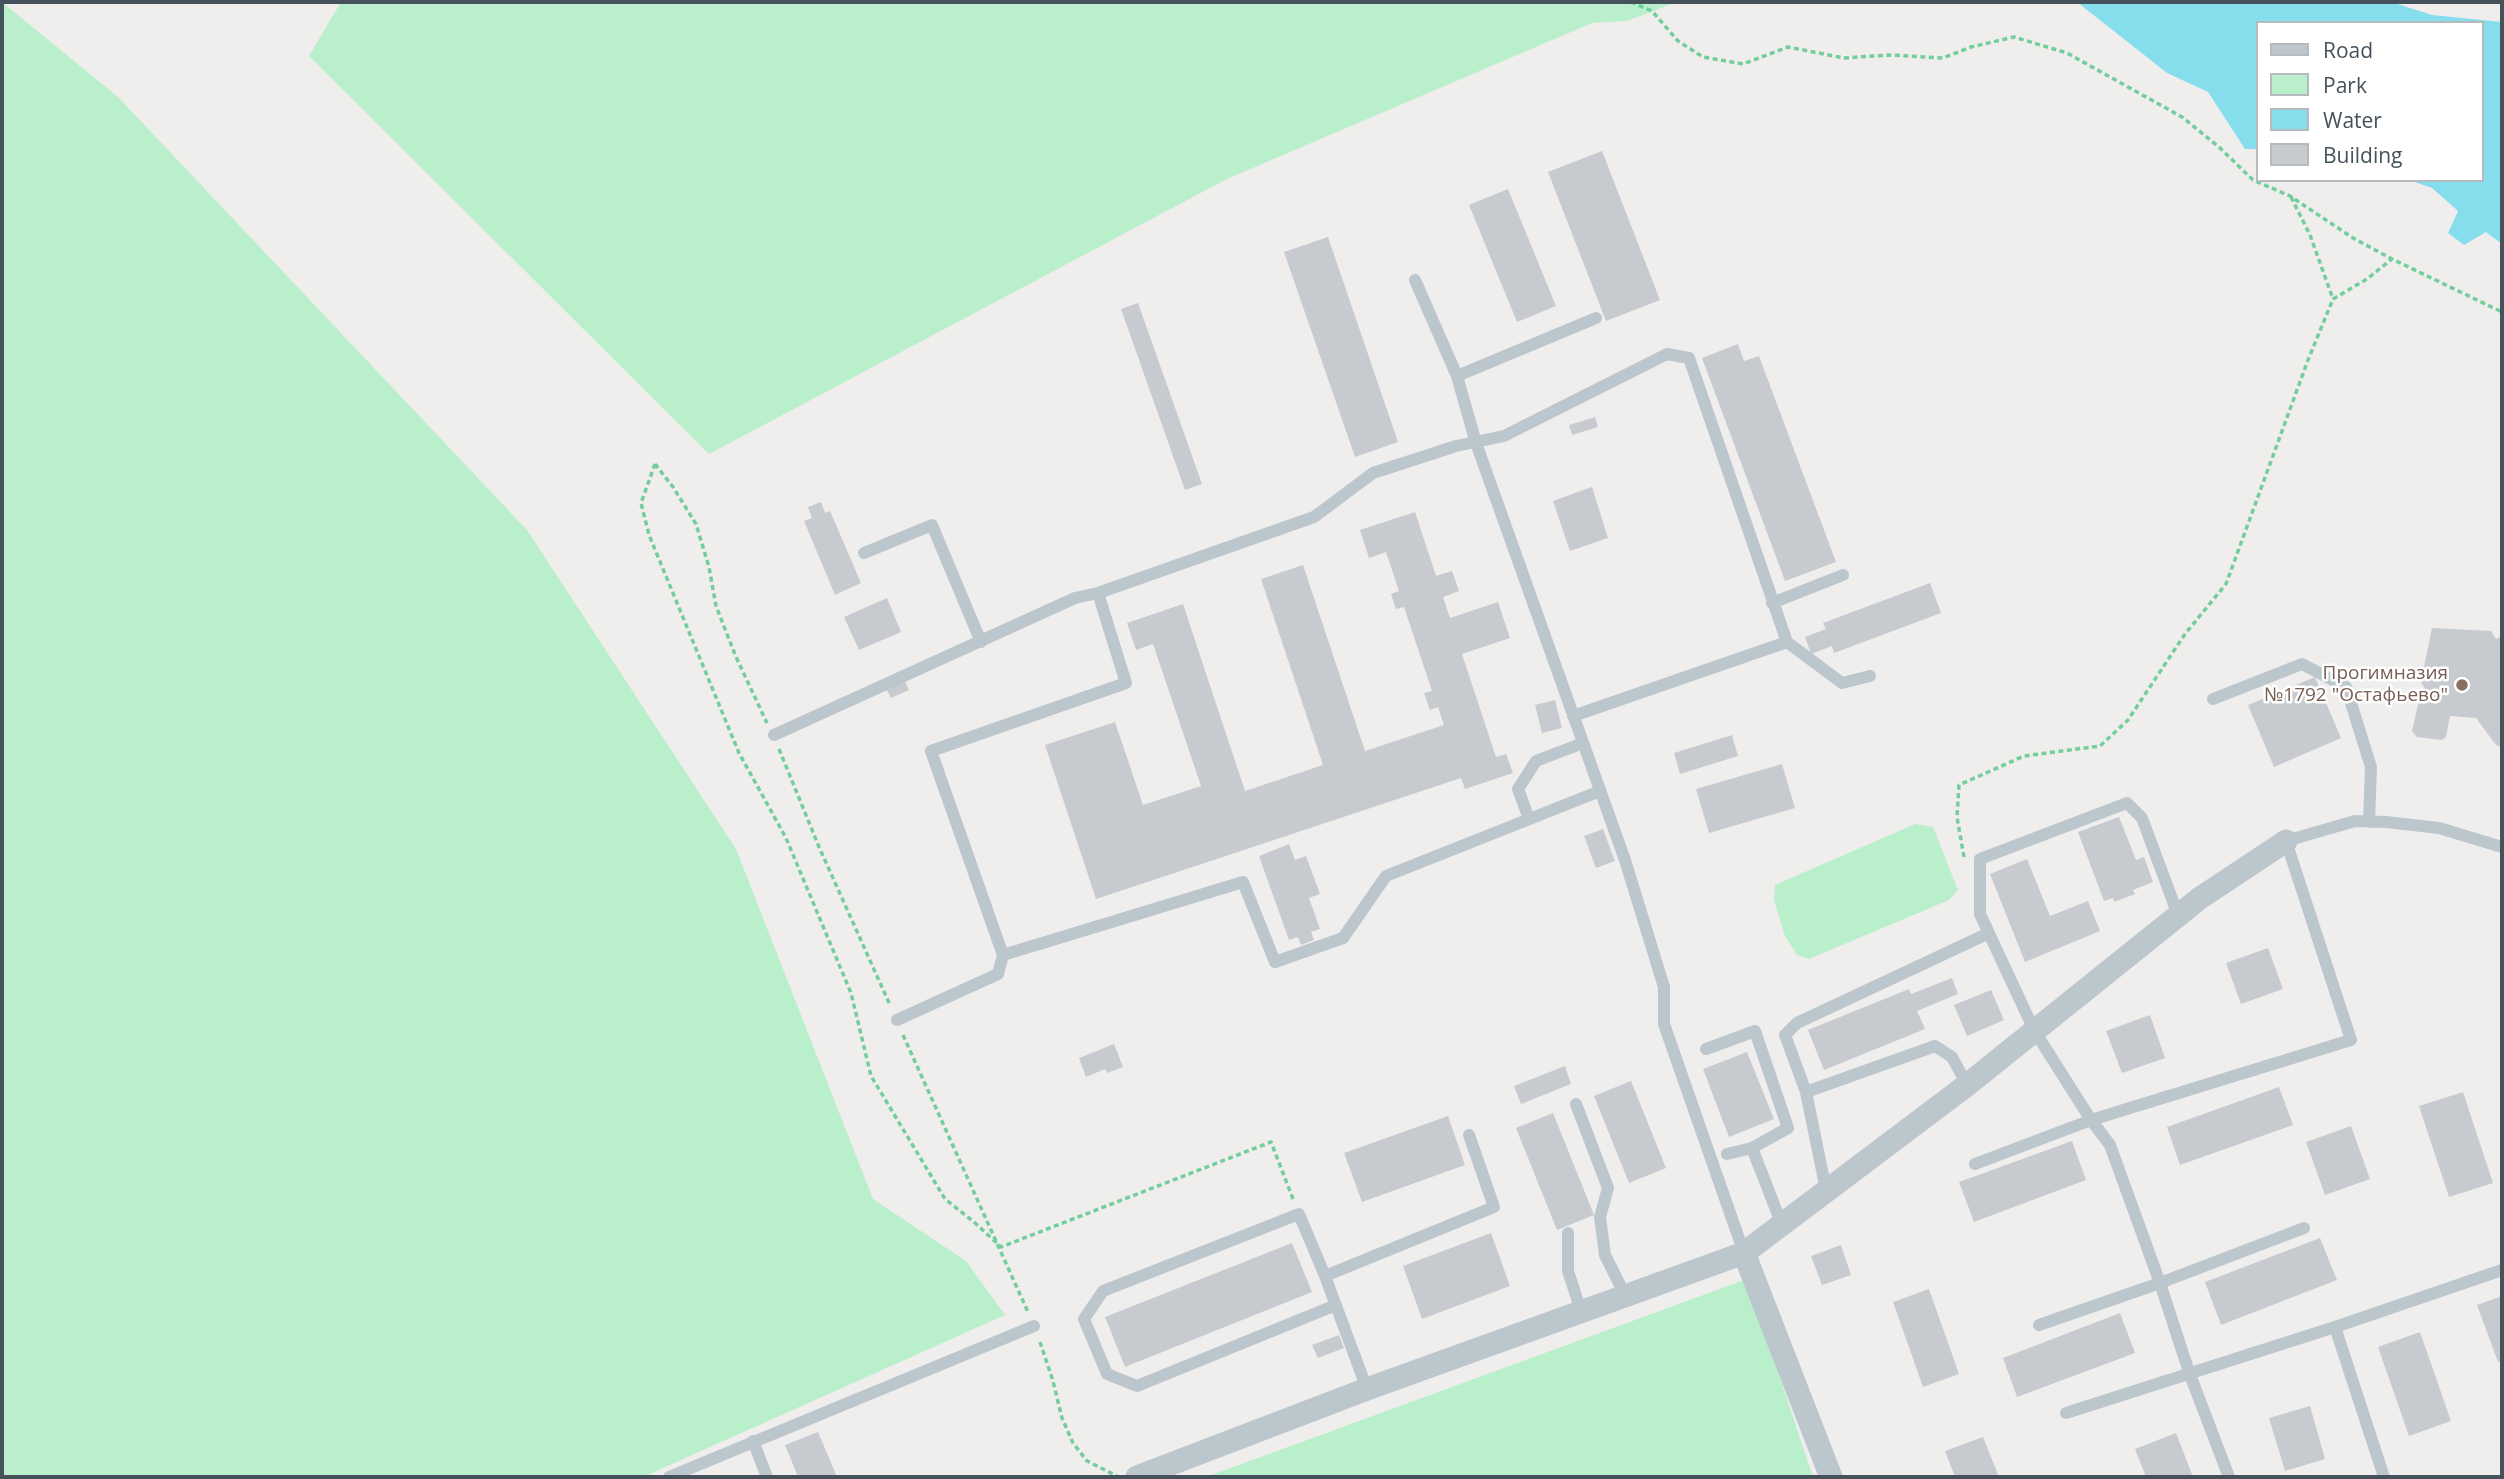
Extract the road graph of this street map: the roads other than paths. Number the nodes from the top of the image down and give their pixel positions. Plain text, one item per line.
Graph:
1 (1415, 280) dead end
2 (1596, 318) dead end
3 (1457, 376) junction
4 (1476, 443) junction
5 (864, 554) dead end
6 (1843, 575) dead end
7 (1098, 593) junction
8 (1772, 603) junction
9 (981, 642) junction
10 (1787, 642) junction
11 (1870, 676) dead end
12 (2213, 699) dead end
13 (1573, 716) junction
14 (774, 735) road end
15 (1583, 743) junction
16 (1600, 791) junction
17 (1529, 819) junction
18 (2369, 822) junction
19 (2286, 841) junction
20 (2502, 847) edge
21 (2178, 915) junction
22 (1989, 933) junction
23 (1003, 955) junction
24 (897, 1020) road end
25 (2034, 1030) junction
26 (1706, 1049) dead end
27 (1967, 1085) junction
28 (1806, 1092) junction
29 (1576, 1104) dead end
30 (2091, 1120) junction
31 (1469, 1135) dead end
32 (1752, 1148) junction
33 (1727, 1154) dead end
34 (1975, 1164) dead end
35 (1826, 1190) junction
36 (1782, 1225) junction
37 (2304, 1228) dead end
38 (1568, 1233) dead end
39 (1744, 1253) junction
40 (2502, 1270) edge
41 (1325, 1276) junction
42 (2160, 1283) junction
43 (1625, 1295) junction
44 (1336, 1305) junction
45 (1581, 1311) junction
46 (2039, 1325) dead end
47 (1034, 1326) road end
48 (2335, 1327) junction
49 (2189, 1372) junction
50 (1367, 1389) junction
51 (2066, 1413) dead end
52 (753, 1441) junction
53 (669, 1477) edge
54 (767, 1477) edge
55 (1137, 1477) edge
56 (1830, 1477) edge
57 (2230, 1477) edge
58 (2384, 1477) edge

1 - 3 lane
2 - 3 lane
3 - 4 lane
4 - 7 lane
4 - 8 lane
4 - 13 lane
5 - 9 lane
6 - 8 lane
7 - 9 lane
7 - 23 lane
8 - 10 lane
9 - 14 lane
10 - 11 lane
10 - 13 lane
12 - 18 lane
13 - 15 lane
15 - 16 lane
15 - 17 lane
16 - 17 lane
16 - 39 lane
17 - 23 lane
18 - 19 lane
18 - 20 lane
19 - 21 street
19 - 30 lane
21 - 22 lane
21 - 25 street
22 - 25 lane
22 - 28 lane
23 - 24 lane
25 - 27 street
25 - 30 lane
26 - 32 lane
27 - 28 lane
27 - 35 street
28 - 35 lane
29 - 43 lane
30 - 34 lane
30 - 42 lane
31 - 41 lane
32 - 33 lane
32 - 36 lane
35 - 36 street
36 - 39 street
37 - 42 lane
38 - 45 lane
39 - 43 street
39 - 56 street
40 - 48 lane
41 - 44 lane
41 - 44 lane
42 - 46 lane
42 - 49 lane
43 - 45 street
44 - 50 lane
45 - 50 street
47 - 52 lane
48 - 49 lane
48 - 58 lane
49 - 51 lane
49 - 57 lane
50 - 55 street
52 - 53 lane
52 - 54 lane

